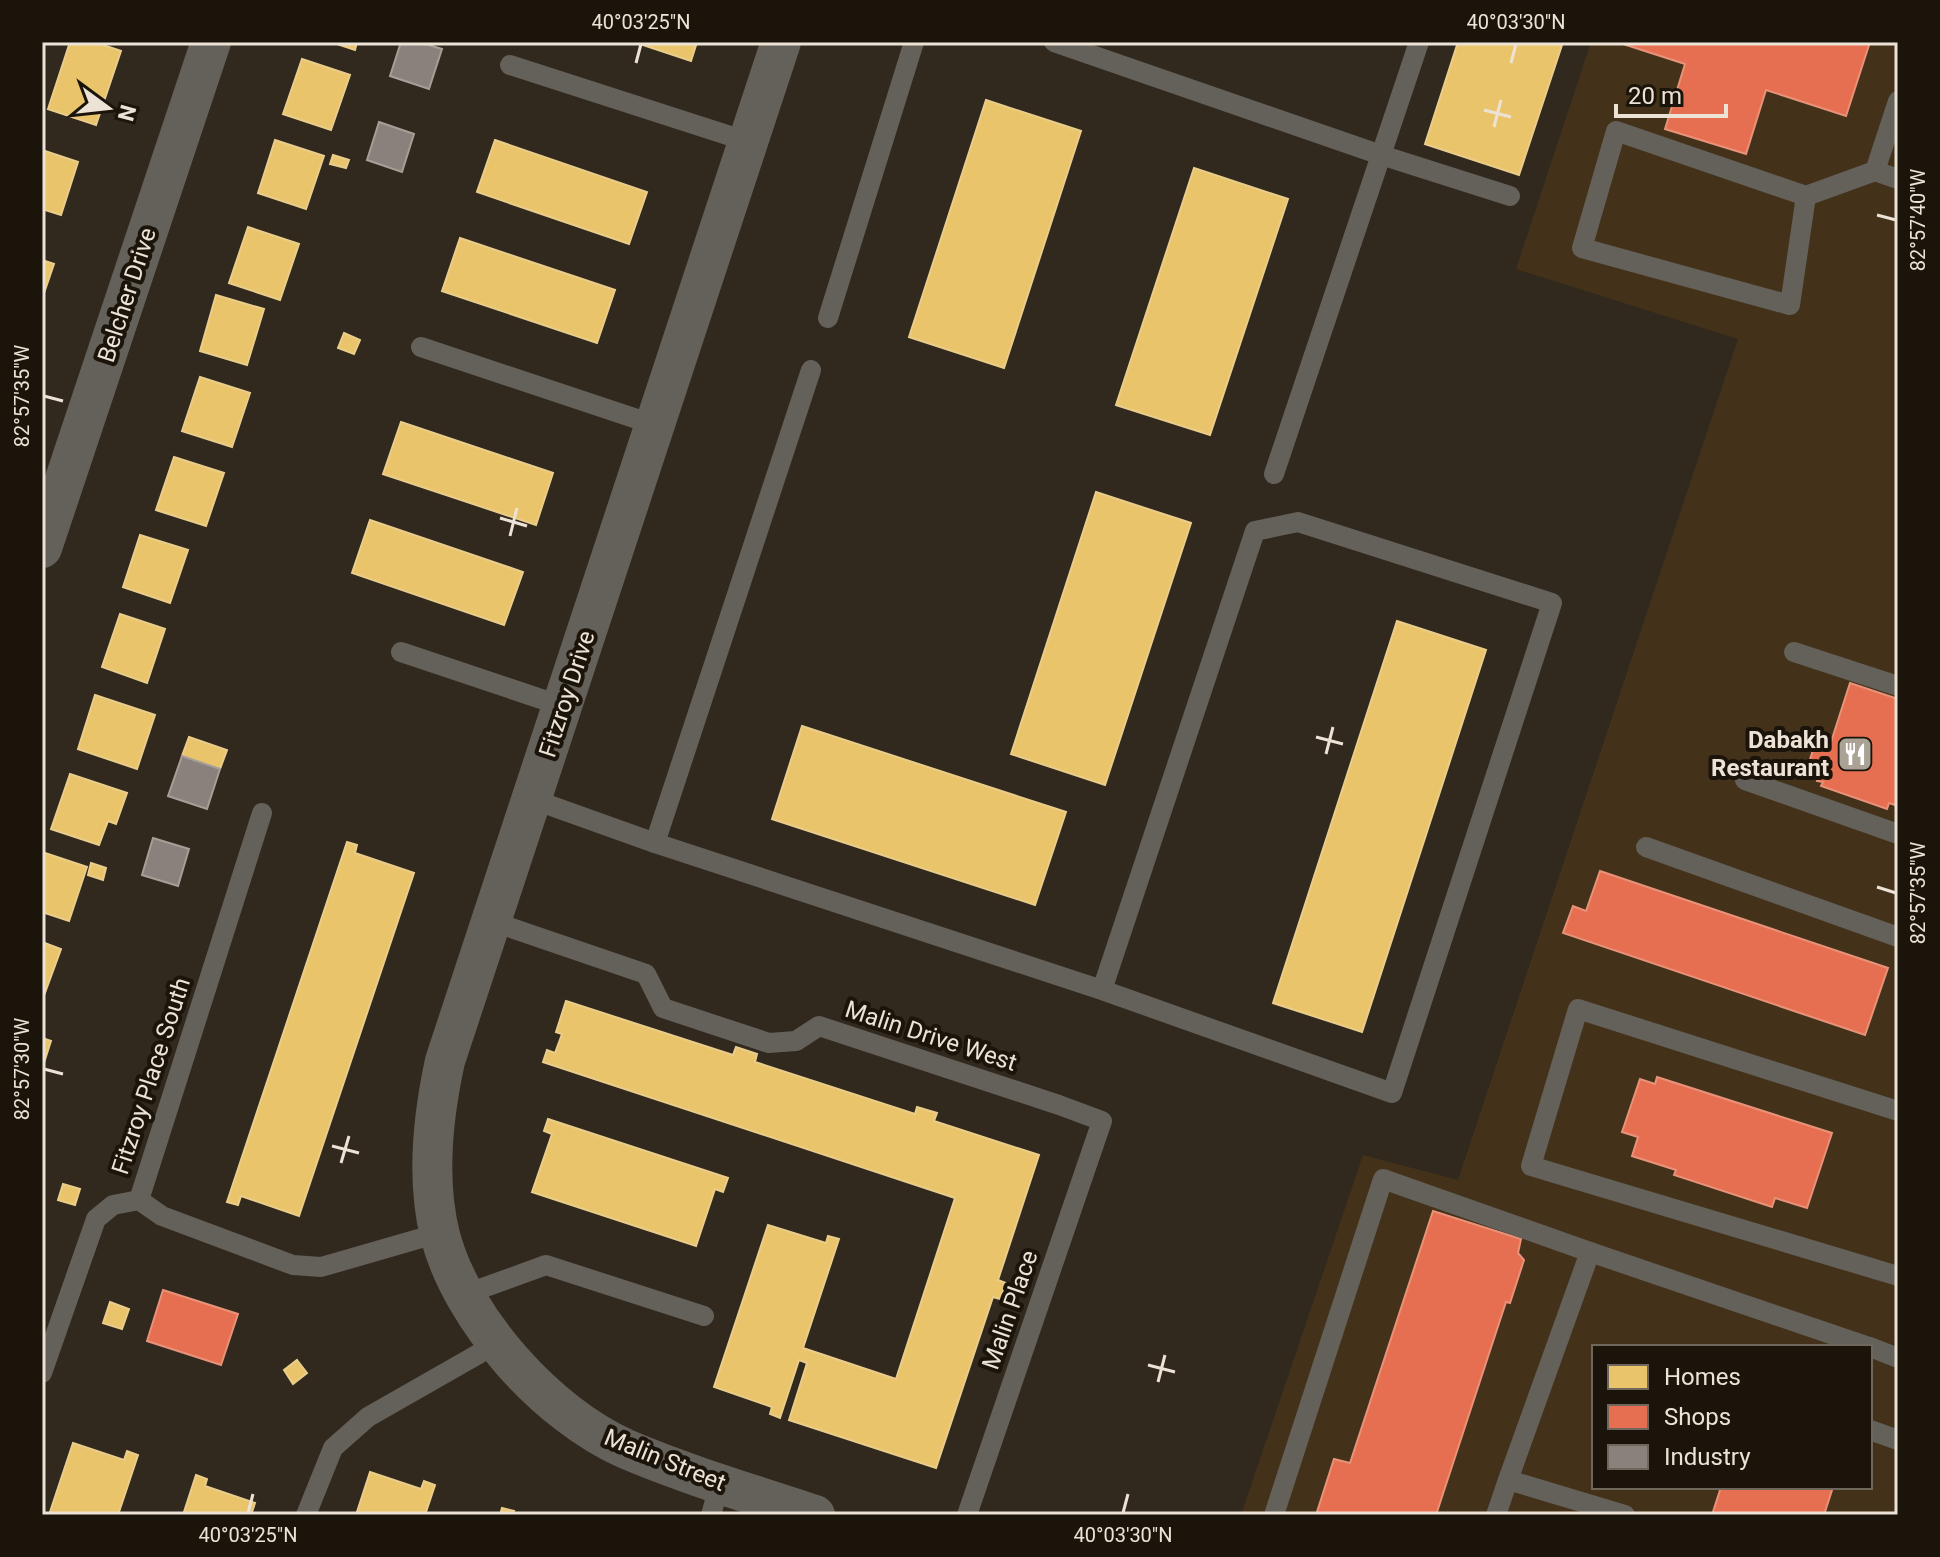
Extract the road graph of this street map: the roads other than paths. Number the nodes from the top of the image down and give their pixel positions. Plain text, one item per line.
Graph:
1 (211, 42) edge
2 (781, 42) edge
3 (914, 42) edge
4 (1054, 42) edge
5 (1419, 42) edge
6 (510, 65) dead end
7 (1898, 101) edge
8 (749, 142) junction
9 (1381, 155) junction
10 (1875, 171) junction
11 (1898, 179) edge
12 (1510, 196) dead end
13 (1806, 196) junction
14 (828, 318) dead end
15 (421, 347) dead end
16 (811, 370) dead end
17 (655, 425) junction
18 (1274, 474) dead end
19 (42, 548) edge
20 (401, 652) dead end
21 (1794, 652) dead end
22 (1898, 686) edge
23 (562, 706) junction
24 (1745, 780) dead end
25 (532, 799) junction
26 (262, 813) dead end
27 (1898, 834) edge
28 (655, 843) junction
29 (1646, 847) dead end
30 (491, 921) junction
31 (1898, 937) edge
32 (1102, 990) junction
33 (1898, 1111) edge
34 (1102, 1121) joint
35 (139, 1200) junction
36 (439, 1233) junction
37 (1590, 1252) junction
38 (1898, 1276) edge
39 (466, 1294) junction
40 (704, 1316) dead end
41 (496, 1344) junction
42 (1863, 1345) edge
43 (1872, 1348) edge
44 (1898, 1358) edge
45 (42, 1373) edge
46 (1872, 1431) edge
47 (1898, 1440) edge
48 (1508, 1480) junction
49 (716, 1499) edge
50 (306, 1515) edge
51 (815, 1515) edge
52 (967, 1515) edge
53 (1274, 1515) edge
54 (1496, 1515) edge
55 (1625, 1515) edge

1 - 19 street, Belcher Drive
2 - 8 street, Fitzroy Drive
3 - 14 lane
4 - 9 lane
5 - 9 lane
6 - 8 lane
7 - 10 lane
8 - 17 street, Fitzroy Drive
9 - 12 lane
9 - 18 lane
10 - 11 lane
10 - 13 lane
13 - 13 lane
15 - 17 lane
16 - 28 lane
17 - 23 street, Fitzroy Drive
20 - 23 lane
21 - 22 lane
23 - 25 street, Fitzroy Drive
24 - 27 lane
25 - 28 lane
25 - 30 street, Fitzroy Drive
26 - 35 lane, Fitzroy Place South
28 - 32 lane
29 - 31 lane
30 - 34 lane, Malin Drive West
30 - 36 street, Fitzroy Drive
32 - 32 lane
33 - 38 lane
34 - 52 lane, Malin Place
35 - 36 lane
35 - 45 lane, Fitzroy Place South
36 - 39 street, Fitzroy Drive
37 - 42 lane
37 - 48 lane
37 - 53 lane
39 - 40 lane
39 - 41 street, Fitzroy Drive
41 - 49 street, Malin Street
41 - 50 lane
43 - 44 lane
46 - 47 lane
48 - 54 lane
48 - 55 lane
49 - 51 street, Malin Street

